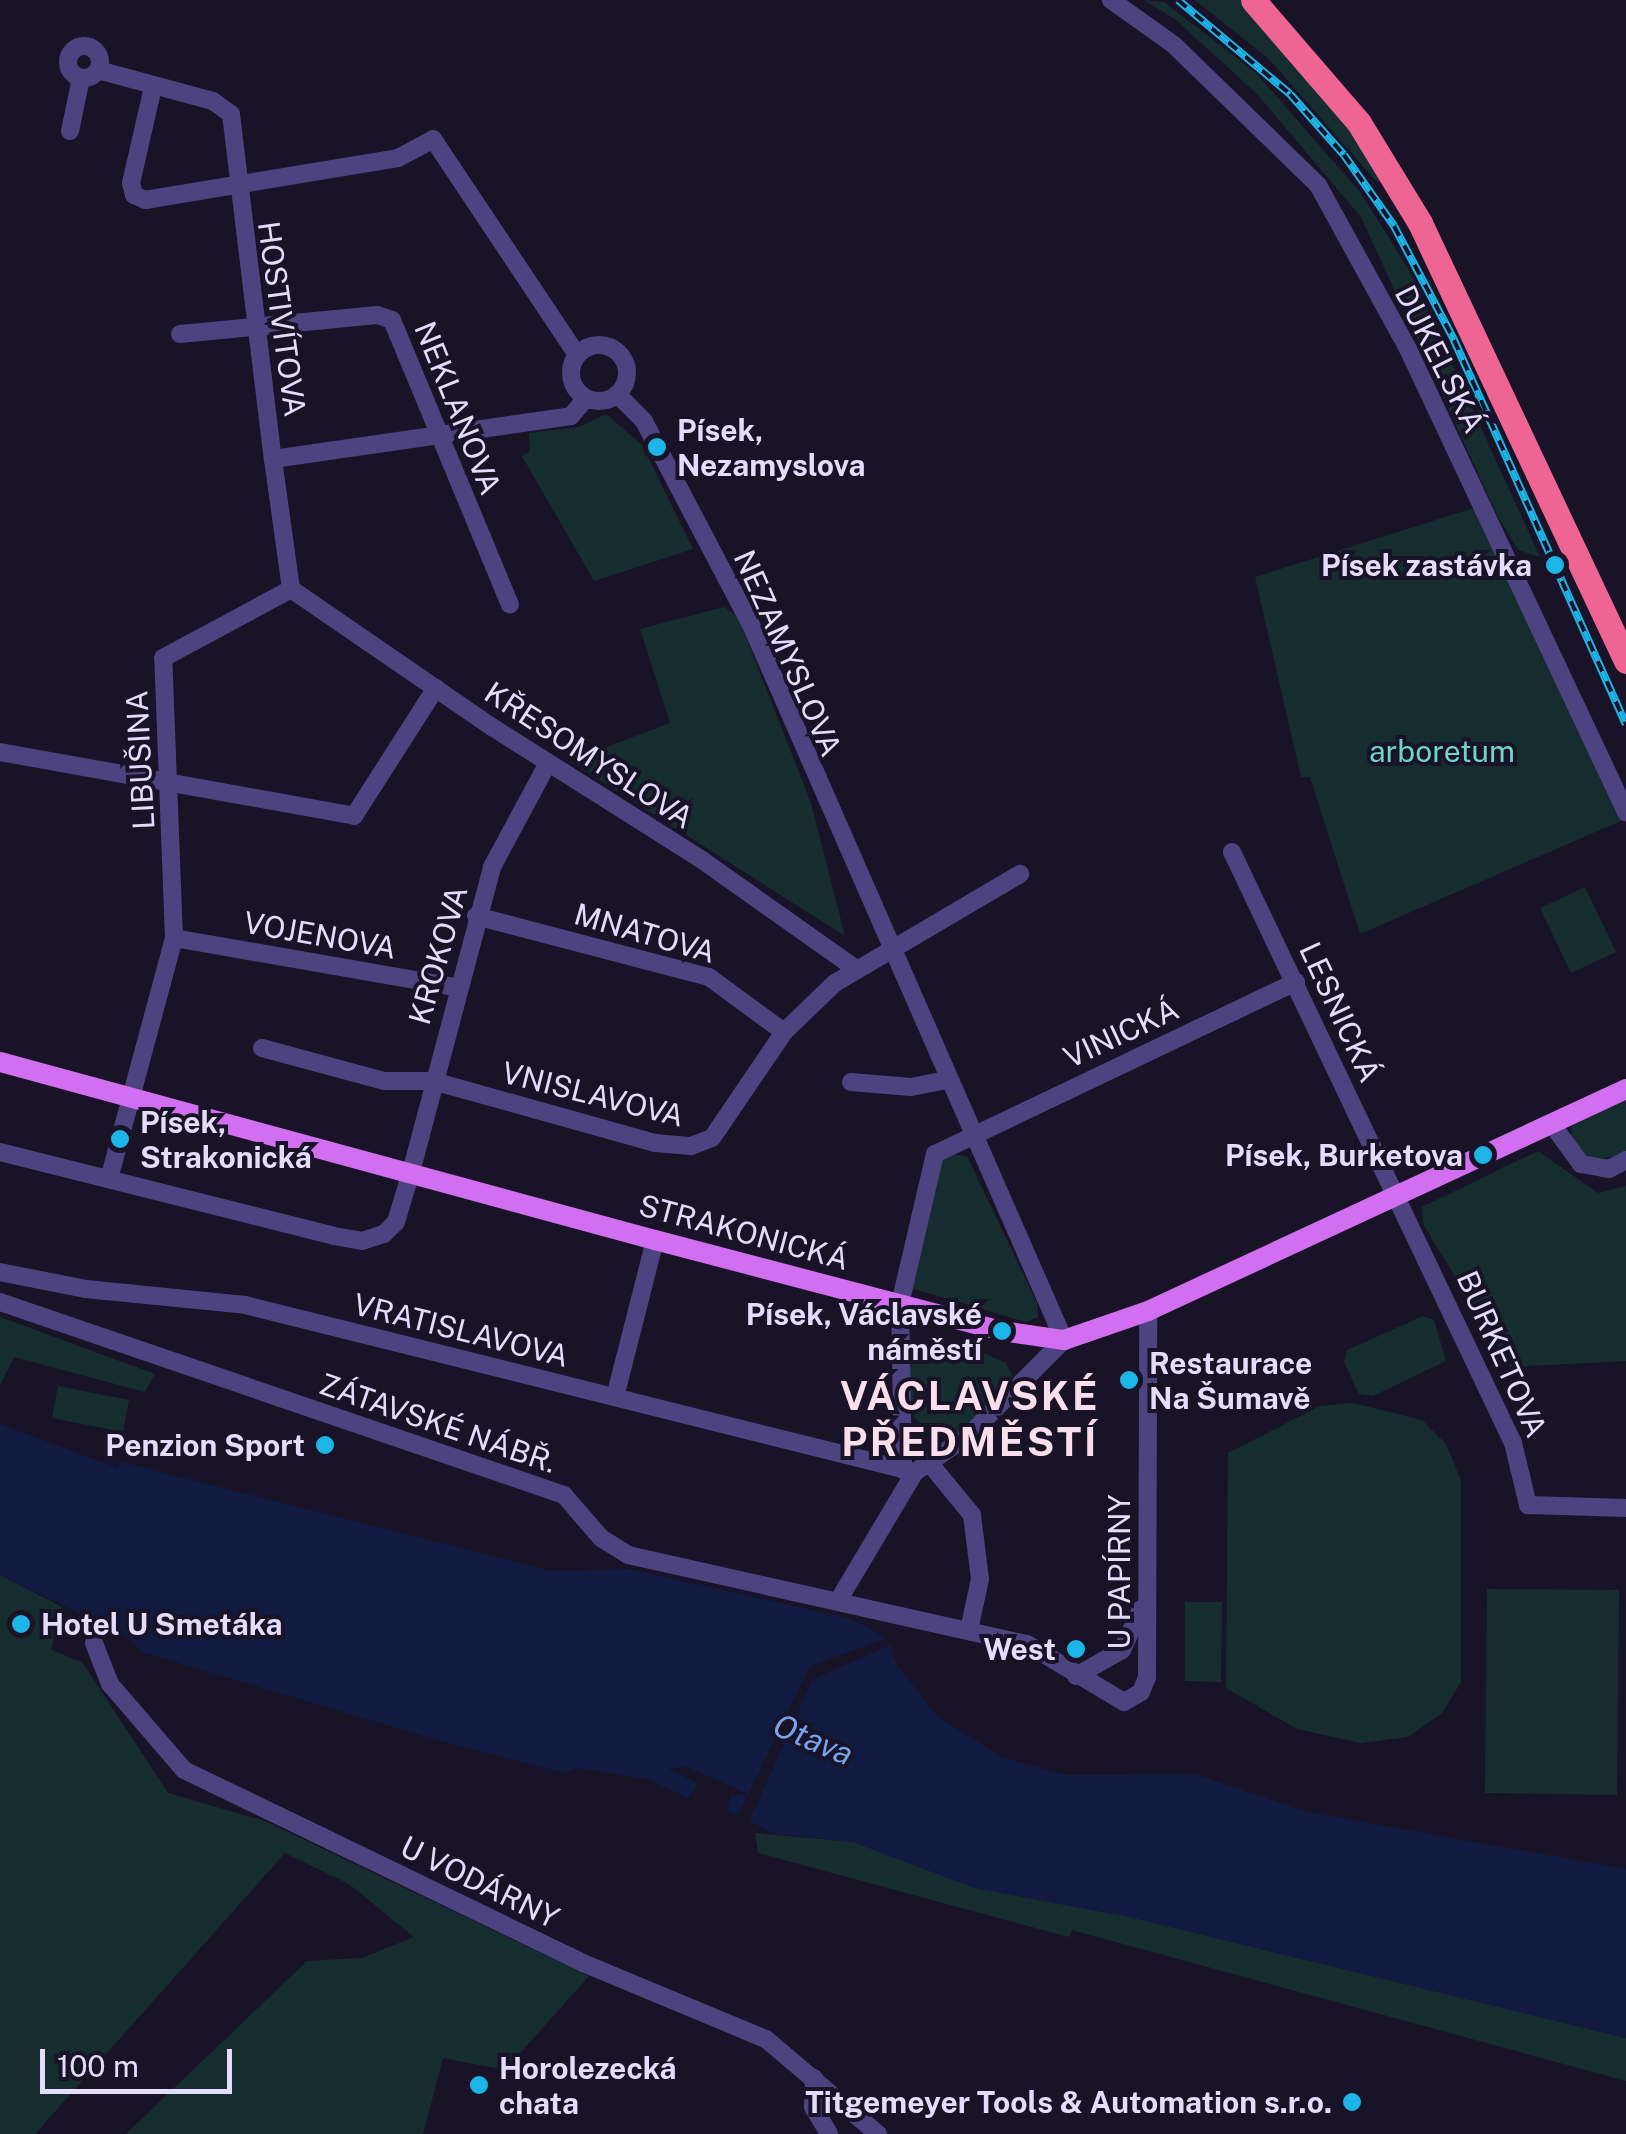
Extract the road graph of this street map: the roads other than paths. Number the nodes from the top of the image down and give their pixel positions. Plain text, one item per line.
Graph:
1 (1111, 0) edge
2 (1253, 0) edge
3 (1273, 0) edge
4 (153, 87) junction
5 (70, 131) dead end
6 (236, 186) junction
7 (254, 326) junction
8 (180, 334) dead end
9 (577, 356) junction
10 (618, 394) junction
11 (586, 398) junction
12 (439, 435) junction
13 (273, 459) junction
14 (291, 589) junction
15 (510, 605) dead end
16 (1626, 625) edge
17 (1626, 662) edge
18 (436, 688) junction
19 (0, 752) edge
20 (548, 763) junction
21 (169, 783) junction
22 (1626, 812) edge
23 (1232, 852) dead end
24 (1020, 874) dead end
25 (476, 916) junction
26 (174, 938) junction
27 (890, 947) junction
28 (856, 969) junction
29 (1296, 982) junction
30 (456, 987) junction
31 (784, 1032) junction
32 (262, 1048) dead end
33 (0, 1062) edge
34 (947, 1080) junction
35 (433, 1081) junction
36 (851, 1082) dead end
37 (1626, 1089) edge
38 (133, 1096) junction
39 (1550, 1123) junction
40 (969, 1134) junction
41 (0, 1152) edge
42 (1626, 1160) edge
43 (411, 1172) junction
44 (109, 1179) junction
45 (1396, 1197) junction
46 (654, 1240) junction
47 (0, 1272) edge
48 (0, 1302) edge
49 (900, 1304) junction
50 (1148, 1310) junction
51 (1064, 1340) junction
52 (615, 1398) junction
53 (916, 1469) junction
54 (1626, 1508) edge
55 (1146, 1596) junction
56 (838, 1600) junction
57 (969, 1630) junction
58 (94, 1643) dead end
59 (1076, 1676) junction
60 (1124, 1702) joint
61 (814, 2078) junction
62 (829, 2134) edge
63 (878, 2134) edge

1 - 22 street, DUKELSKÁ
2 - 17 highway
3 - 16 highway
4 - 5 street
4 - 6 street, HOSTIVÍTOVA
4 - 6 street
6 - 7 street, HOSTIVÍTOVA
6 - 9 street
7 - 8 street, NEKLANOVA
7 - 12 street, NEKLANOVA
7 - 13 street, HOSTIVÍTOVA
9 - 10 street
9 - 11 street
10 - 11 street
10 - 27 street, NEZAMYSLOVA
11 - 12 street
12 - 13 street
12 - 15 street, NEKLANOVA
13 - 14 street
14 - 18 street, KŘESOMYSLOVA
14 - 21 street, LIBUŠINA
18 - 20 street, KŘESOMYSLOVA
18 - 21 street
19 - 21 street
20 - 25 street, KROKOVA
20 - 28 street, KŘESOMYSLOVA
21 - 26 street, LIBUŠINA
23 - 29 street, LESNICKÁ
24 - 27 street, VNISLAVOVA
25 - 30 street, KROKOVA
25 - 31 street, MNATOVA
26 - 30 street, VOJENOVA
26 - 38 street, LIBUŠINA
27 - 28 street, VNISLAVOVA
27 - 34 street, NEZAMYSLOVA
28 - 31 street, VNISLAVOVA
29 - 40 street, VINICKÁ
29 - 45 street, LESNICKÁ
30 - 35 street, KROKOVA
31 - 35 street, VNISLAVOVA
32 - 35 street, VNISLAVOVA
33 - 38 main road, STRAKONICKÁ
34 - 36 street
34 - 40 street, NEZAMYSLOVA
35 - 43 street, KROKOVA
37 - 39 main road
38 - 43 main road, STRAKONICKÁ
38 - 44 street
39 - 42 street
39 - 45 main road
40 - 49 street, VINICKÁ
40 - 51 street, NEZAMYSLOVA
41 - 44 street
43 - 44 street
43 - 46 main road, STRAKONICKÁ
45 - 50 main road
45 - 54 street, BURKETOVA
46 - 49 main road, STRAKONICKÁ
46 - 52 street
47 - 52 street, VRATISLAVOVA
48 - 56 street, ZÁTAVSKÉ NÁBŘ.
49 - 51 main road, STRAKONICKÁ
49 - 53 street, VINICKÁ
50 - 51 main road
50 - 55 street, U PAPÍRNY
51 - 53 street
52 - 53 street, VRATISLAVOVA
53 - 56 street
53 - 57 street
55 - 59 street
55 - 60 street, U PAPÍRNY
56 - 57 street, ZÁTAVSKÉ NÁBŘ.
57 - 59 street, ZÁTAVSKÉ NÁBŘ.
58 - 61 street, U VODÁRNY
59 - 60 street, ZÁTAVSKÉ NÁBŘ.
61 - 62 street
61 - 63 street, U VODÁRNY

